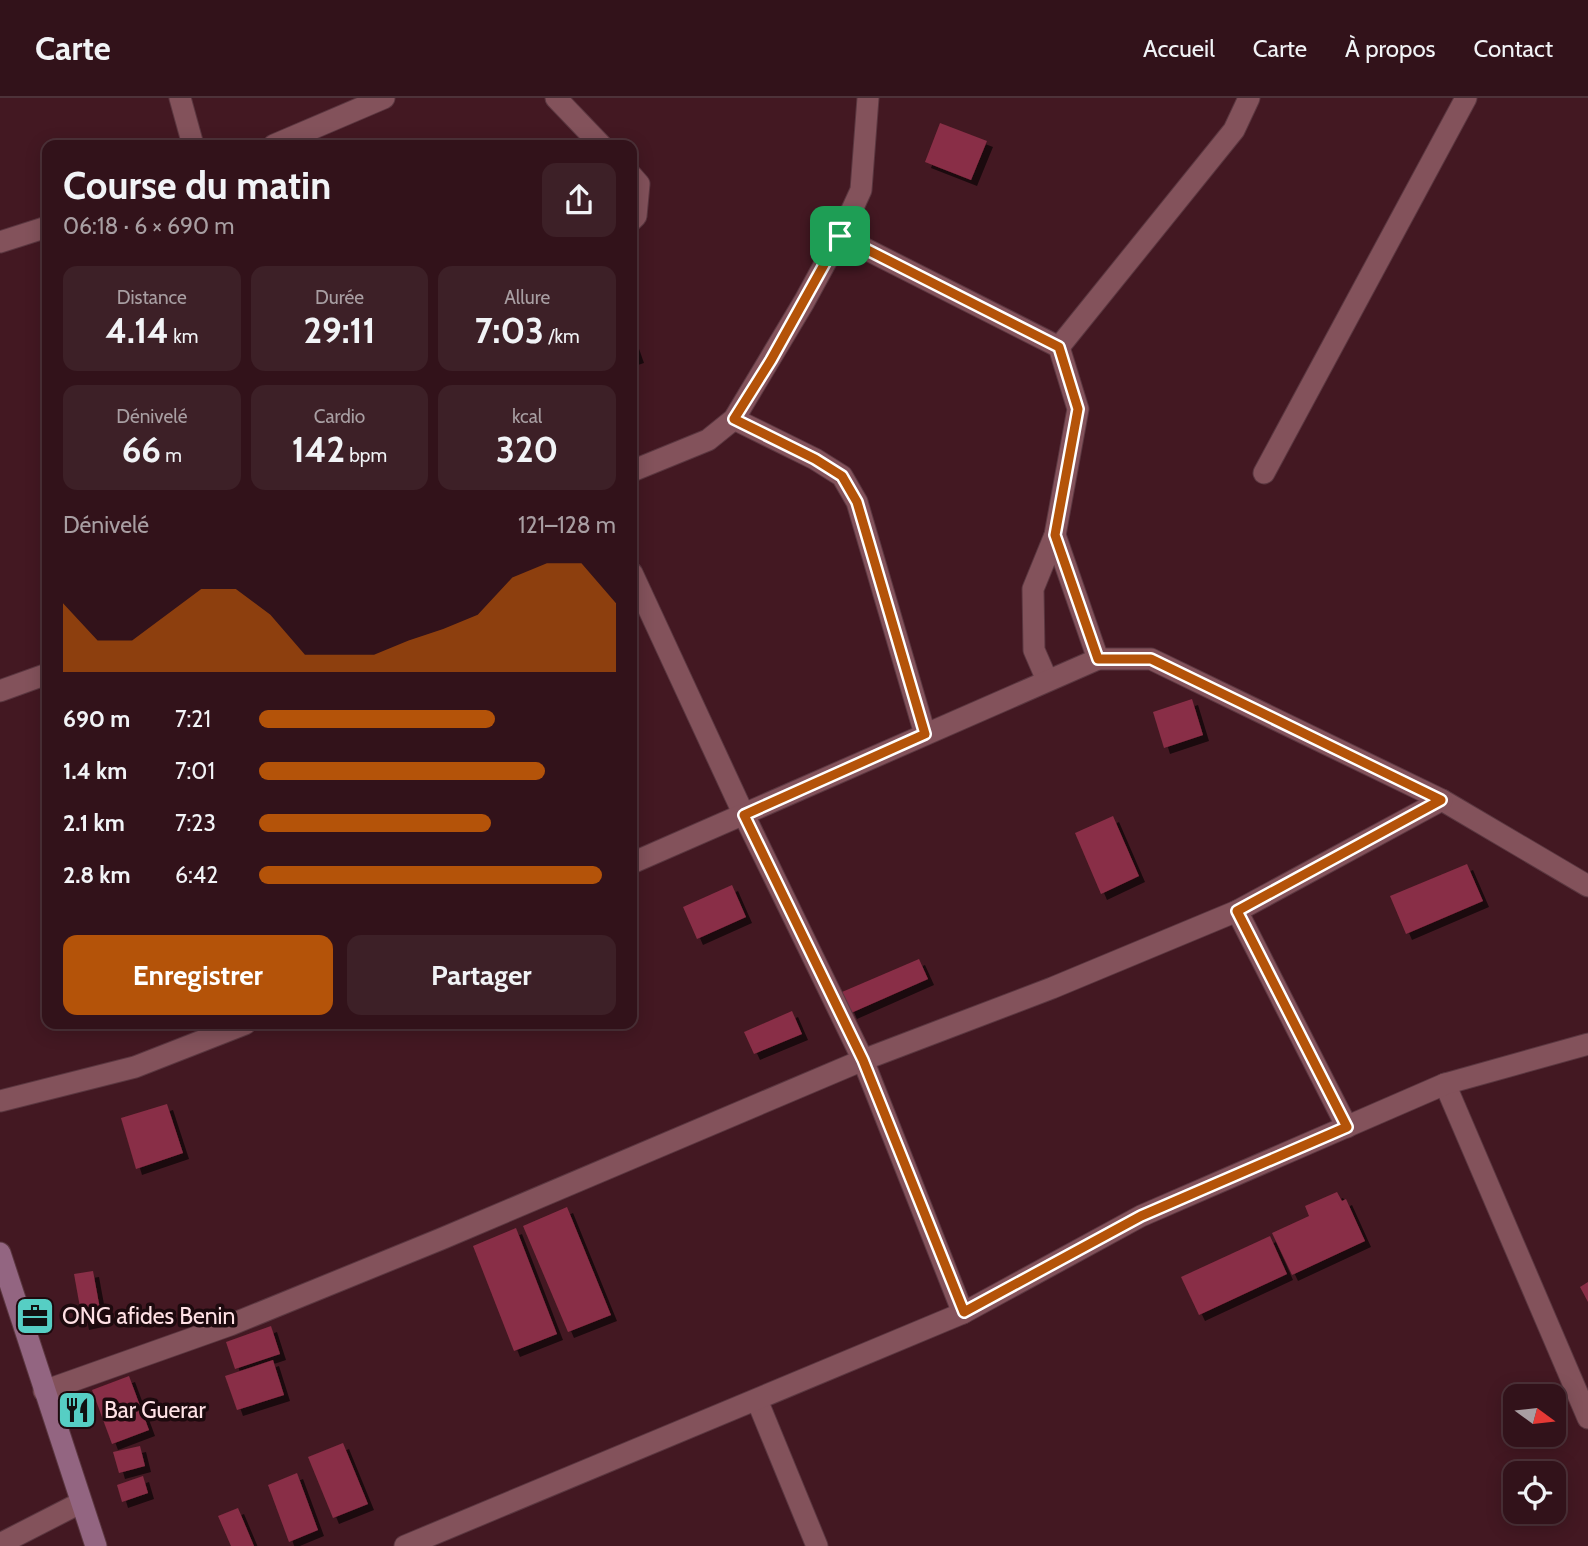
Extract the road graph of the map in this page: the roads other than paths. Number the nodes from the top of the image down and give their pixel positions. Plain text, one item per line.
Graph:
1 (180, 98) edge
2 (384, 98) edge
3 (555, 98) edge
4 (868, 98) edge
5 (1249, 98) edge
6 (1457, 102) edge
7 (192, 140) edge
8 (286, 140) edge
9 (596, 140) edge
10 (637, 182) edge
11 (637, 205) edge
12 (42, 228) edge
13 (840, 236) junction
14 (0, 242) edge
15 (1059, 347) junction
16 (734, 419) junction
17 (637, 469) edge
18 (1264, 473) dead end
19 (1055, 535) junction
20 (637, 584) edge
21 (1098, 659) junction
22 (42, 676) edge
23 (1047, 680) junction
24 (0, 691) edge
25 (925, 734) junction
26 (1441, 800) junction
27 (744, 815) junction
28 (637, 861) edge
29 (1588, 886) edge
30 (1237, 911) junction
31 (232, 1029) edge
32 (1588, 1044) edge
33 (863, 1060) junction
34 (1445, 1084) junction
35 (0, 1101) edge
36 (1347, 1127) junction
37 (0, 1253) edge
38 (964, 1312) junction
39 (44, 1391) junction
40 (757, 1401) junction
41 (1588, 1418) edge
42 (80, 1503) junction
43 (0, 1544) edge
44 (96, 1546) edge
45 (405, 1546) edge
46 (817, 1546) edge

1 - 7 street
2 - 8 street
3 - 9 street
4 - 13 street
5 - 15 street
6 - 18 street
10 - 11 street
12 - 14 street
13 - 15 street
13 - 16 street
15 - 19 street
16 - 17 street
16 - 25 street
19 - 21 street
19 - 23 street
20 - 27 street
21 - 23 street
21 - 26 street
22 - 24 street
23 - 25 street
25 - 27 street
26 - 29 street
26 - 30 street
27 - 28 street
27 - 33 street
30 - 33 street
30 - 36 street
31 - 35 street
32 - 34 street
33 - 38 street
33 - 39 street
34 - 36 street
34 - 41 street
36 - 38 street
37 - 39 main road
38 - 40 street
39 - 42 main road
40 - 45 street
40 - 46 street
42 - 43 street
42 - 44 main road

